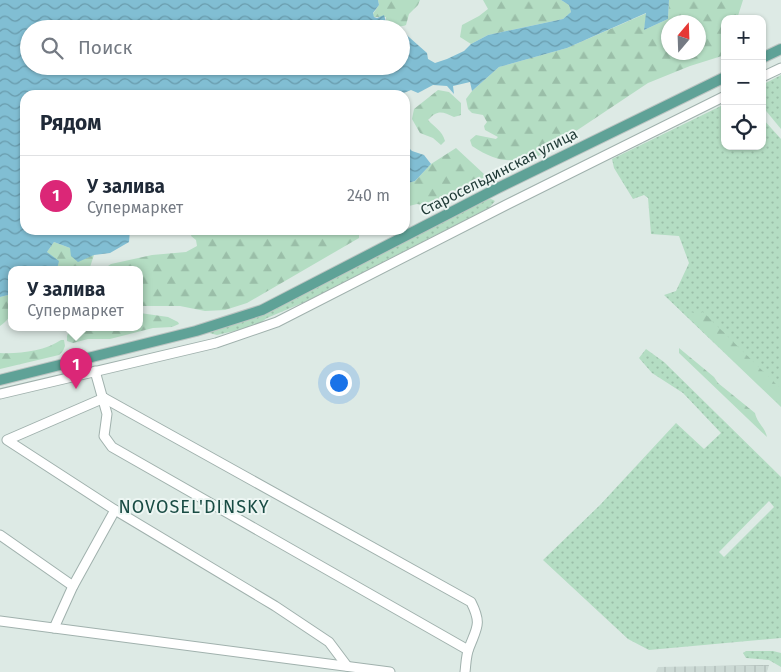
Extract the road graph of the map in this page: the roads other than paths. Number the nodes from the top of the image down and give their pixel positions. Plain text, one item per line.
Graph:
1 (781, 49) edge
2 (766, 56) edge
3 (781, 68) edge
4 (766, 75) edge
5 (721, 79) edge
6 (721, 98) edge
7 (410, 234) edge
8 (408, 235) edge
9 (196, 331) junction
10 (200, 347) junction
11 (95, 371) junction
12 (0, 380) edge
13 (0, 394) edge
14 (104, 398) junction
15 (3, 439) edge
16 (115, 510) junction
17 (0, 535) edge
18 (72, 586) junction
19 (0, 621) edge
20 (54, 628) junction
21 (468, 650) junction
22 (347, 666) junction
23 (390, 672) edge
24 (465, 672) edge

1 - 2 main road
3 - 4 street
5 - 7 main road, Старосельдинская улица
6 - 10 street
8 - 9 main road, Старосельдинская улица
9 - 10 street
9 - 12 main road, Старосельдинская улица
10 - 11 street
11 - 13 street
11 - 14 street
14 - 15 street
14 - 21 street
14 - 21 street
15 - 16 street
16 - 18 street
16 - 22 street
17 - 18 street
18 - 20 street
19 - 20 street
20 - 22 street
21 - 24 street
22 - 23 street

